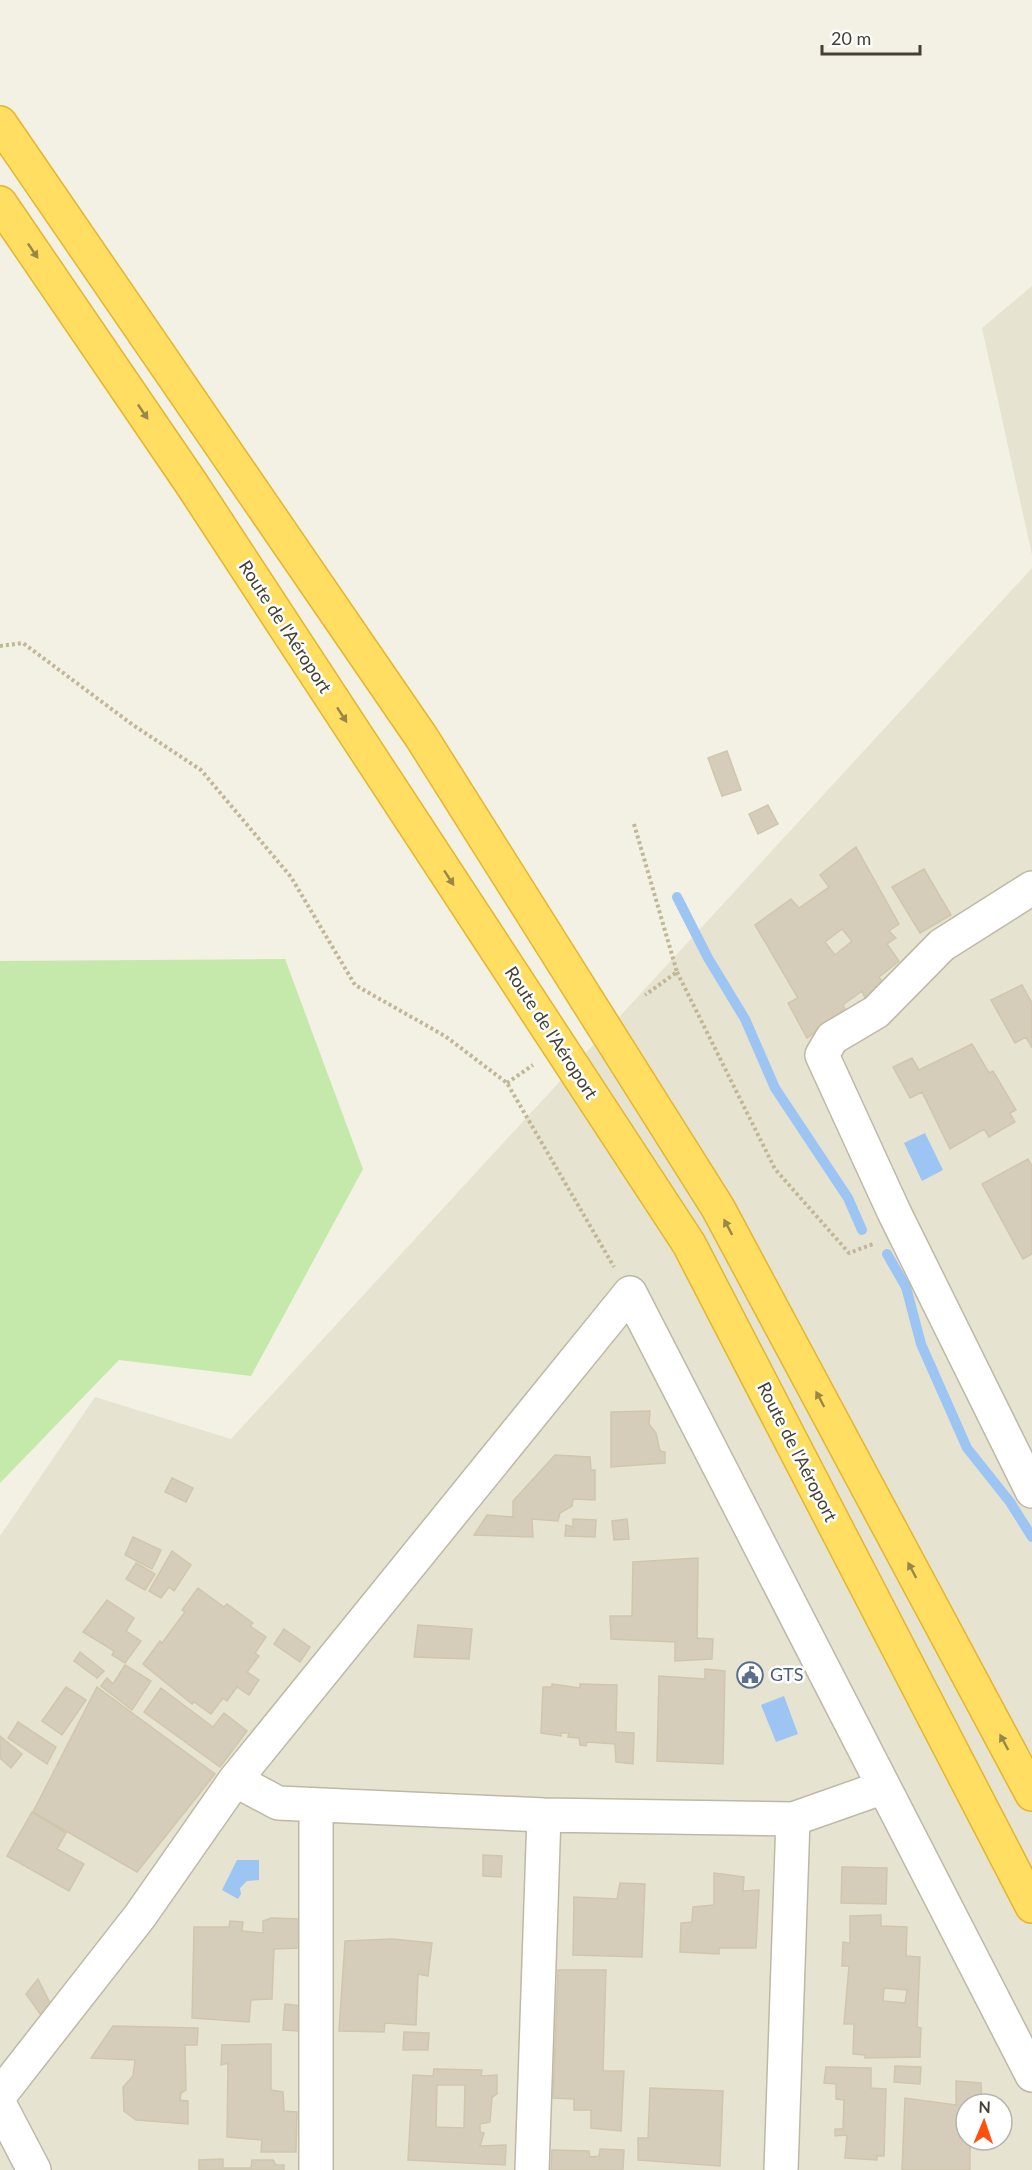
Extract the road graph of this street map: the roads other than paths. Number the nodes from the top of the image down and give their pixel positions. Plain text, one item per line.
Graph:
1 (0, 123) edge
2 (0, 202) edge
3 (1032, 888) edge
4 (1032, 1491) edge
5 (235, 1780) junction
6 (884, 1787) junction
7 (1032, 1794) edge
8 (316, 1805) junction
9 (544, 1815) junction
10 (793, 1819) junction
11 (1032, 1906) edge
12 (1032, 2075) edge
13 (0, 2095) edge
14 (0, 2105) edge
15 (34, 2170) edge
16 (316, 2170) edge
17 (532, 2170) edge
18 (781, 2170) edge

7 -> 1 highway
2 -> 11 highway, Route de l'Aéroport
3 - 4 street
5 - 6 street
5 - 8 street
5 - 13 street
6 - 10 street
6 - 12 street
8 - 9 street
8 - 16 street
9 - 10 street
9 - 17 street
10 - 18 street
14 - 15 street

